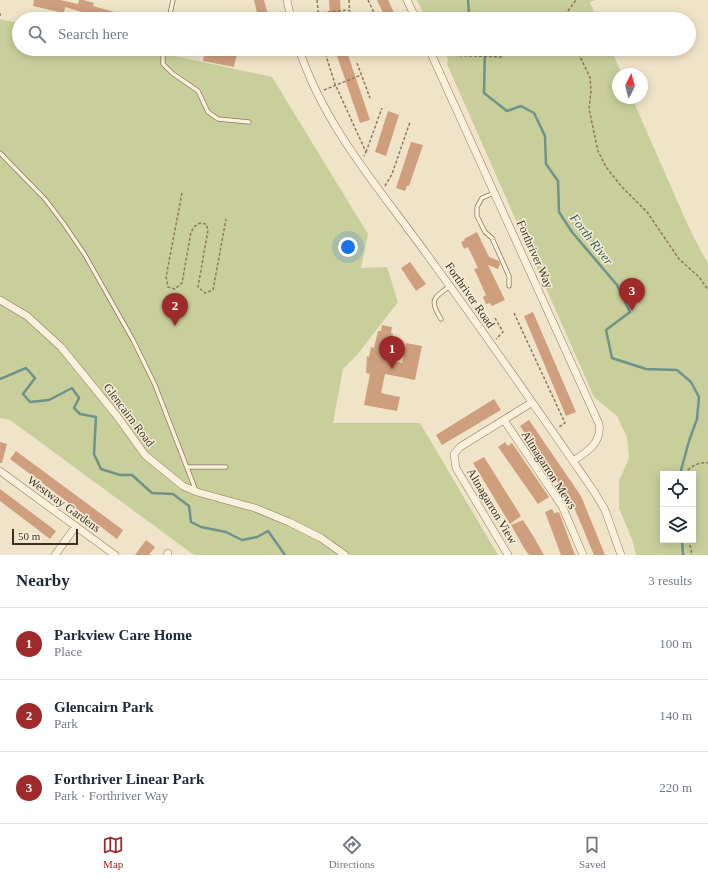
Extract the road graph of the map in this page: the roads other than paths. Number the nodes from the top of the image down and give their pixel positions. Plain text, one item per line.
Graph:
1 (173, 0) edge
2 (287, 0) edge
3 (407, 0) edge
4 (170, 12) edge
5 (290, 12) edge
6 (413, 12) edge
7 (163, 56) edge
8 (302, 56) edge
9 (432, 56) edge
10 (249, 122) dead end
11 (0, 153) edge
12 (495, 192) junction
13 (450, 286) junction
14 (509, 286) dead end
15 (0, 300) edge
16 (441, 319) dead end
17 (531, 402) junction
18 (504, 420) junction
19 (573, 461) junction
20 (188, 467) junction
21 (226, 467) dead end
22 (0, 471) edge
23 (197, 492) junction
24 (76, 526) junction
25 (55, 555) edge
26 (115, 555) edge
27 (345, 555) edge
28 (508, 555) edge
29 (583, 555) edge
30 (621, 555) edge

1 - 4 lane
2 - 5 street
3 - 6 street
7 - 10 lane
8 - 13 street, Forthriver Road
9 - 12 street, Forthriver Way
11 - 20 lane
12 - 14 lane
12 - 19 street, Forthriver Way
13 - 16 lane
13 - 17 street, Forthriver Road
15 - 23 street, Glencairn Road
17 - 18 street
17 - 19 street, Forthriver Road
18 - 28 street, Altnagarron View
18 - 29 street, Altnagarron Mews
19 - 30 street, Forthriver Road
20 - 21 lane
20 - 23 lane
22 - 24 street, Westway Gardens
23 - 27 street, Glencairn Road
24 - 25 street
24 - 26 street, Westway Gardens

